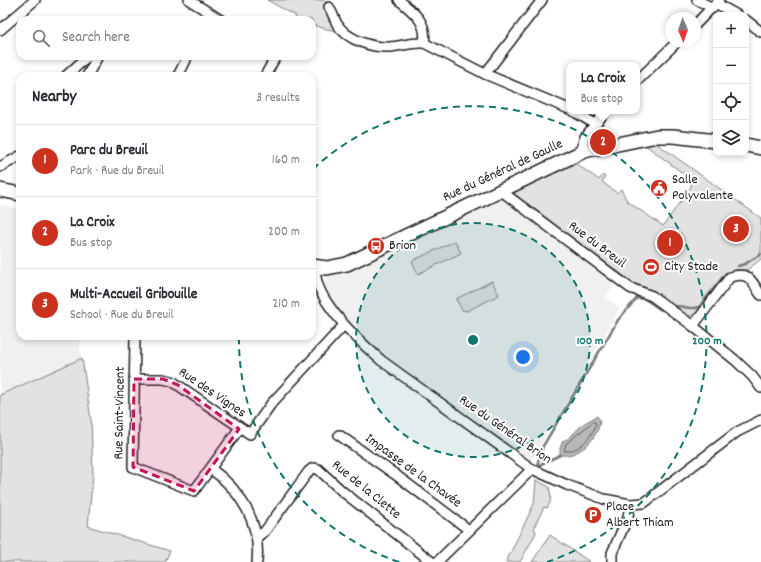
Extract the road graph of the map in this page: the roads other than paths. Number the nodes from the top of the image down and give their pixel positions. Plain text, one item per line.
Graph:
1 (35, 0) edge
2 (189, 0) edge
3 (399, 0) edge
4 (542, 0) edge
5 (697, 0) edge
6 (716, 4) edge
7 (329, 7) dead end
8 (731, 12) edge
9 (16, 16) edge
10 (16, 16) edge
11 (215, 16) edge
12 (701, 19) edge
13 (749, 22) edge
14 (0, 30) edge
15 (761, 32) edge
16 (424, 43) junction
17 (672, 48) edge
18 (84, 60) edge
19 (96, 60) edge
20 (186, 60) edge
21 (274, 60) edge
22 (70, 72) edge
23 (89, 72) edge
24 (180, 72) edge
25 (267, 72) edge
26 (485, 74) junction
27 (640, 78) edge
28 (566, 107) edge
29 (578, 114) edge
30 (603, 114) edge
31 (595, 124) junction
32 (713, 142) edge
33 (749, 146) edge
34 (761, 148) edge
35 (584, 151) junction
36 (16, 158) edge
37 (0, 167) edge
38 (0, 190) edge
39 (500, 190) junction
40 (16, 193) edge
41 (316, 267) edge
42 (316, 279) edge
43 (761, 295) edge
44 (344, 325) junction
45 (692, 326) junction
46 (135, 340) edge
47 (134, 379) junction
48 (761, 388) edge
49 (761, 420) edge
50 (239, 428) junction
51 (339, 436) dead end
52 (211, 469) junction
53 (532, 469) junction
54 (630, 504) junction
55 (469, 530) junction
56 (257, 537) junction
57 (257, 562) edge
58 (432, 562) edge
59 (437, 562) edge
60 (612, 562) edge

1 - 9 street
2 - 11 street
3 - 16 street
4 - 26 street
5 - 6 street
6 - 8 street
6 - 12 street
7 - 16 street
10 - 14 street
13 - 15 street
16 - 26 street
17 - 27 street
18 - 22 street
19 - 23 street
20 - 24 street
21 - 25 street
26 - 28 street
29 - 31 street
30 - 31 street
31 - 35 street
32 - 35 street, Rue du Général de Gaulle
33 - 34 street
35 - 39 street, Rue du Général de Gaulle
36 - 37 street
38 - 40 street
39 - 41 street, Rue du Général de Gaulle
39 - 45 street, Rue du Breuil
42 - 44 street, Rue du Général Brion
43 - 45 street
44 - 50 street, Rue des Vignes
44 - 53 street, Rue du Général Brion
45 - 48 street, Rue du Breuil
46 - 47 street, Rue Saint-Vincent
47 - 50 street, Rue des Vignes
47 - 52 street, Rue Saint-Vincent
49 - 54 street, Rue du Général Brion
50 - 52 street, Rue Saint-Vincent
51 - 55 street, Impasse de la Chavée
52 - 56 street
53 - 54 street, Rue du Général Brion
53 - 55 street
54 - 60 street
55 - 59 street
56 - 57 street
56 - 58 street, Rue de la Clette

